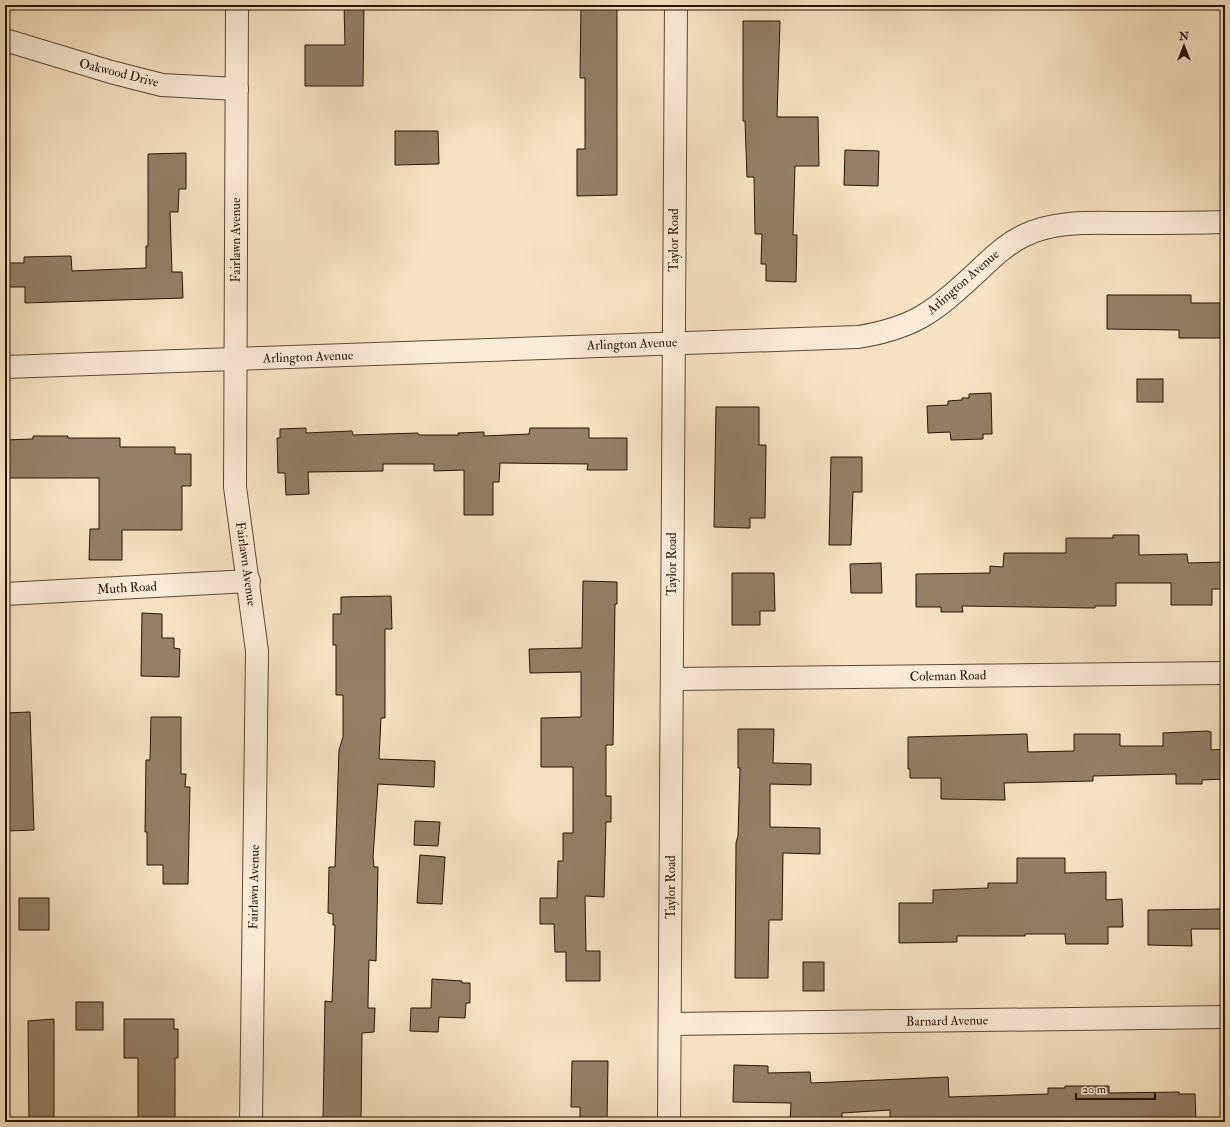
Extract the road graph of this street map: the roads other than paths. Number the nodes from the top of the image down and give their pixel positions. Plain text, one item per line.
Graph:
1 (237, 5) edge
2 (676, 5) edge
3 (5, 40) edge
4 (237, 88) junction
5 (1225, 222) edge
6 (674, 342) junction
7 (236, 360) junction
8 (5, 367) edge
9 (249, 581) junction
10 (5, 594) edge
11 (1225, 673) edge
12 (672, 679) junction
13 (1225, 1017) edge
14 (670, 1024) junction
15 (251, 1122) edge
16 (668, 1122) edge

1 - 4 street, Fairlawn Avenue
2 - 6 street, Taylor Road
3 - 4 street, Oakwood Drive
4 - 7 street, Fairlawn Avenue
5 - 6 street, Arlington Avenue
6 - 7 street, Arlington Avenue
6 - 12 street, Taylor Road
7 - 8 street, Arlington Avenue
7 - 9 street, Fairlawn Avenue
9 - 10 street, Muth Road
9 - 15 street, Fairlawn Avenue
11 - 12 street, Coleman Road
12 - 14 street, Taylor Road
13 - 14 street, Barnard Avenue
14 - 16 street, Taylor Road

